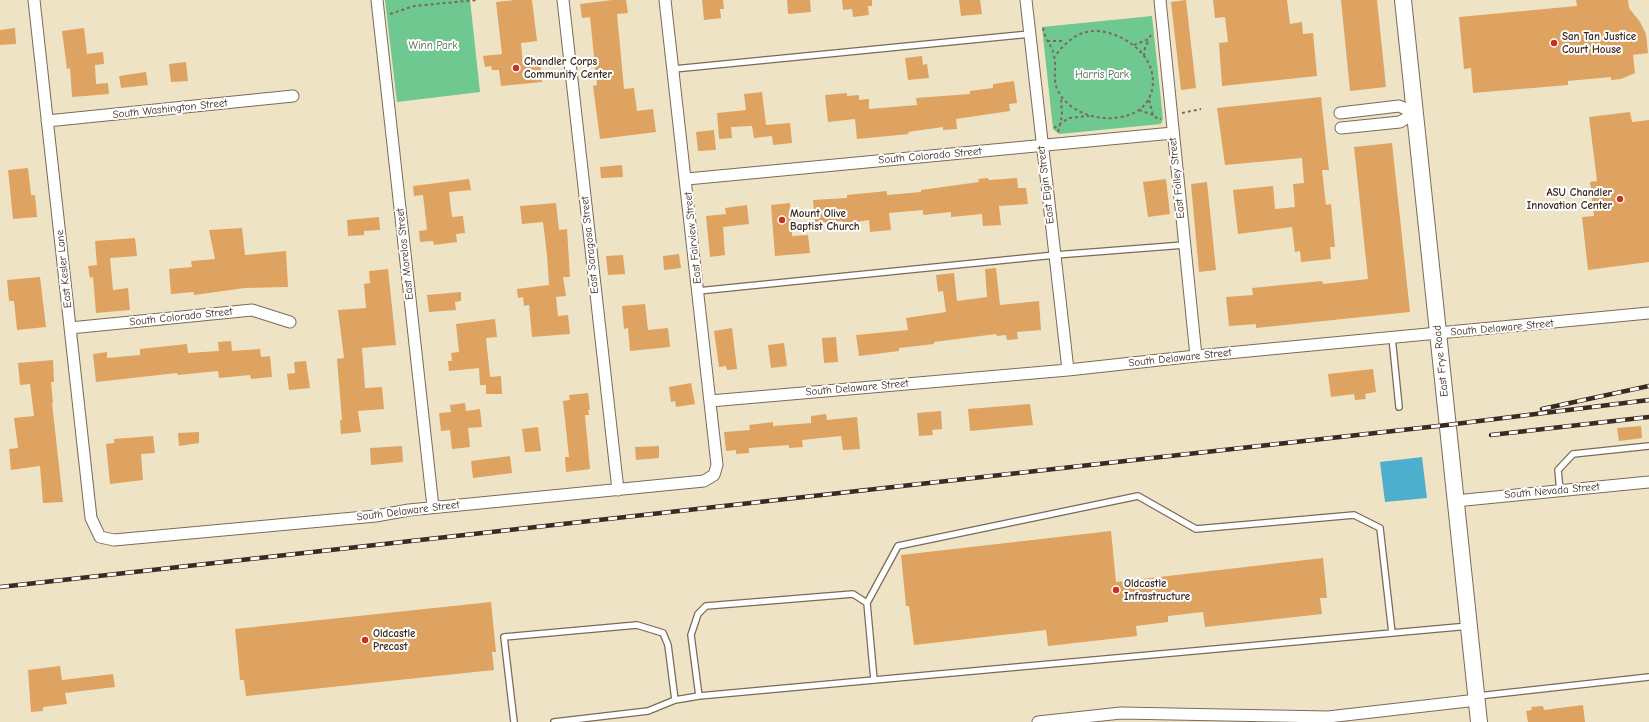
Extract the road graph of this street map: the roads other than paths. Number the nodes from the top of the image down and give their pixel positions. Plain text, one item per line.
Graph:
1 (34, 0) edge
2 (377, 0) edge
3 (562, 0) edge
4 (665, 0) edge
5 (1026, 0) edge
6 (1160, 0) edge
7 (1403, 0) edge
8 (1030, 34) junction
9 (674, 69) junction
10 (293, 96) dead end
11 (1340, 113) dead end
12 (1415, 113) junction
13 (47, 121) junction
14 (1341, 128) dead end
15 (1173, 132) junction
16 (1042, 145) junction
17 (687, 179) junction
18 (1184, 245) junction
19 (1054, 255) junction
20 (698, 291) junction
21 (1649, 313) edge
22 (290, 322) dead end
23 (70, 328) junction
24 (1438, 333) junction
25 (1392, 338) junction
26 (1196, 356) junction
27 (1068, 370) junction
28 (710, 401) junction
29 (1399, 406) dead end
30 (1649, 446) edge
31 (714, 475) joint
32 (1649, 482) edge
33 (618, 490) junction
34 (1560, 491) junction
35 (1455, 501) junction
36 (433, 507) junction
37 (100, 537) joint
38 (867, 603) junction
39 (1469, 626) junction
40 (1392, 633) junction
41 (1649, 677) edge
42 (874, 680) junction
43 (699, 696) junction
44 (1477, 698) junction
45 (675, 700) junction
46 (514, 722) edge
47 (554, 722) edge
48 (1038, 722) edge
49 (1479, 722) edge

1 - 13 street, East Kesler Lane
2 - 36 street, East Morelos Street
3 - 33 street, East Saragosa Street
4 - 9 street, East Fairview Street
5 - 8 street, East Elgin Street
6 - 15 street, East Folley Street
7 - 12 street, East Frye Road
8 - 9 lane
8 - 16 street, East Elgin Street
9 - 17 street, East Fairview Street
10 - 13 street, South Washington Street
11 - 12 street
12 - 14 street
12 - 24 street, East Frye Road
13 - 23 street, East Kesler Lane
15 - 16 street, South Colorado Street
15 - 18 street, East Folley Street
16 - 17 street, South Colorado Street
16 - 19 street, East Elgin Street
17 - 20 street, East Fairview Street
18 - 19 lane
18 - 26 street, East Folley Street
19 - 20 lane
19 - 27 street, East Elgin Street
20 - 28 street, East Fairview Street
21 - 24 street, South Delaware Street
22 - 23 street, South Colorado Street
23 - 37 street, East Kesler Lane
24 - 25 street, South Delaware Street
24 - 35 street, East Frye Road
25 - 26 street, South Delaware Street
25 - 29 lane
26 - 27 street, South Delaware Street
27 - 28 street, South Delaware Street
28 - 31 street, East Fairview Street
30 - 34 lane
31 - 33 street, South Delaware Street
32 - 34 street, South Nevada Street
33 - 36 street, South Delaware Street
34 - 35 street, South Nevada Street
35 - 39 street, East Frye Road
36 - 37 street, South Delaware Street
38 - 40 lane
38 - 42 lane
38 - 43 lane
39 - 40 lane
39 - 44 street, East Frye Road
40 - 42 lane
41 - 44 lane
42 - 43 lane
43 - 45 lane
44 - 48 street
44 - 49 street, East Frye Road
45 - 46 lane
45 - 47 lane

